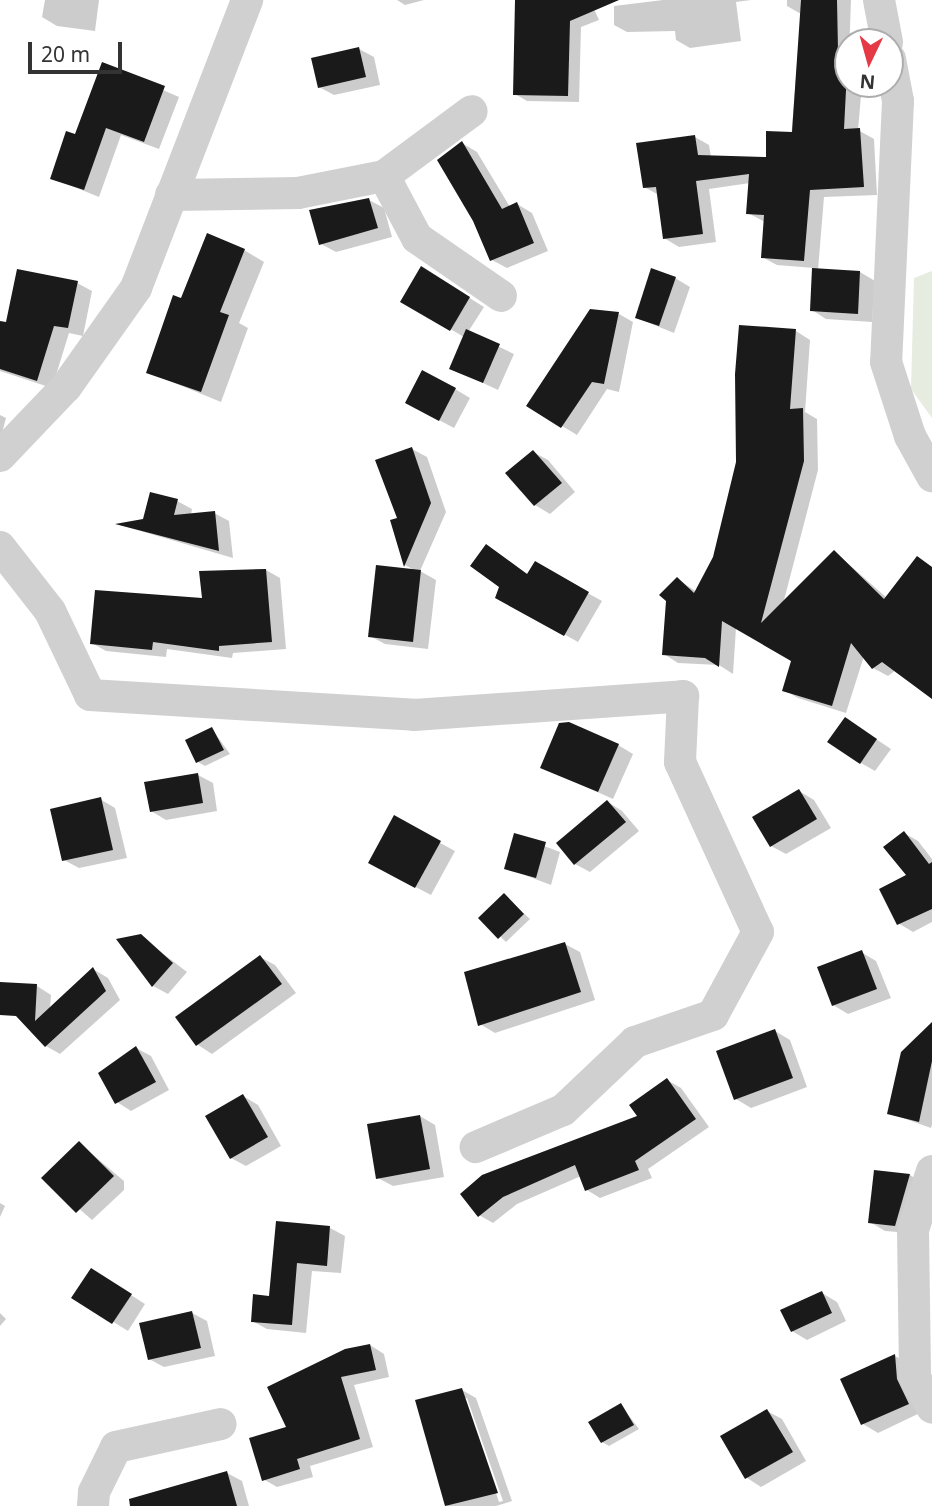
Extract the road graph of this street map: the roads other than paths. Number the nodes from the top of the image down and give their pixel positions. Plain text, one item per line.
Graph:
1 (247, 0) edge
2 (879, 0) edge
3 (884, 28) edge
4 (897, 98) edge
5 (472, 111) dead end
6 (384, 176) junction
7 (172, 195) junction
8 (501, 296) dead end
9 (0, 456) edge
10 (932, 476) edge
11 (0, 547) edge
12 (476, 1147) dead end
13 (932, 1171) edge
14 (932, 1408) edge
15 (221, 1424) dead end
16 (93, 1506) edge

1 - 7 street
2 - 3 street
4 - 10 street
5 - 6 street
6 - 7 street
6 - 8 street
7 - 9 street
11 - 12 street
13 - 14 street
15 - 16 street

